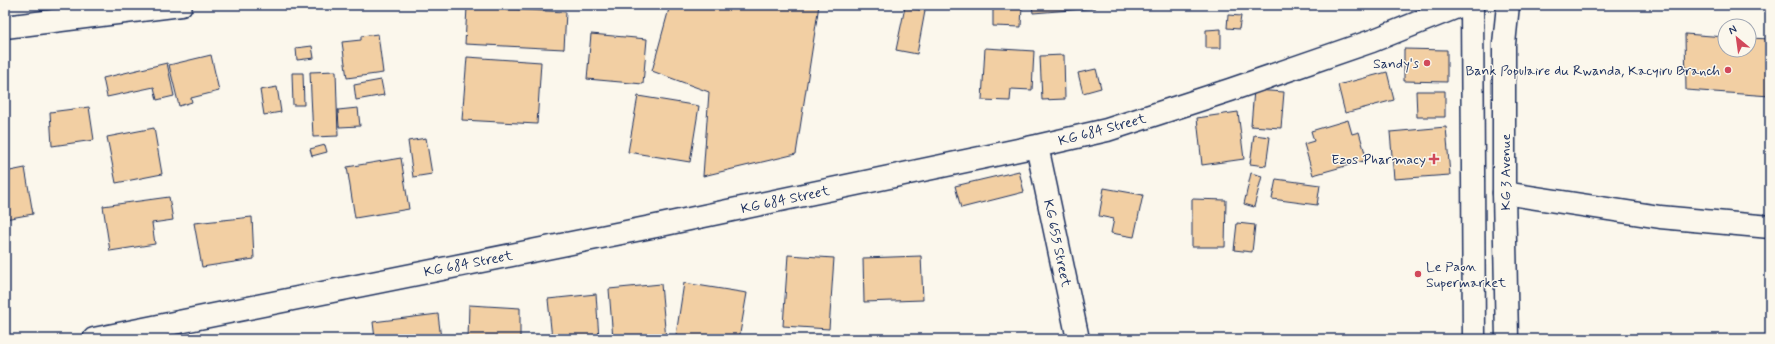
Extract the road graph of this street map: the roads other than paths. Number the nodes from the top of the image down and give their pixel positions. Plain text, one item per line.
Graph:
1 (181, 5) edge
2 (1462, 5) edge
3 (1472, 5) edge
4 (1508, 5) edge
5 (5, 27) edge
6 (1037, 146) junction
7 (1504, 193) junction
8 (1770, 227) edge
9 (94, 339) edge
10 (1078, 339) edge
11 (1474, 339) edge
12 (1507, 339) edge

1 - 5 street
2 - 6 street, KG 684 Street
3 - 11 street
4 - 7 street, KG 3 Avenue
6 - 9 street, KG 684 Street
6 - 10 street, KG 655 Street
7 - 8 street
7 - 12 street, KG 3 Avenue

